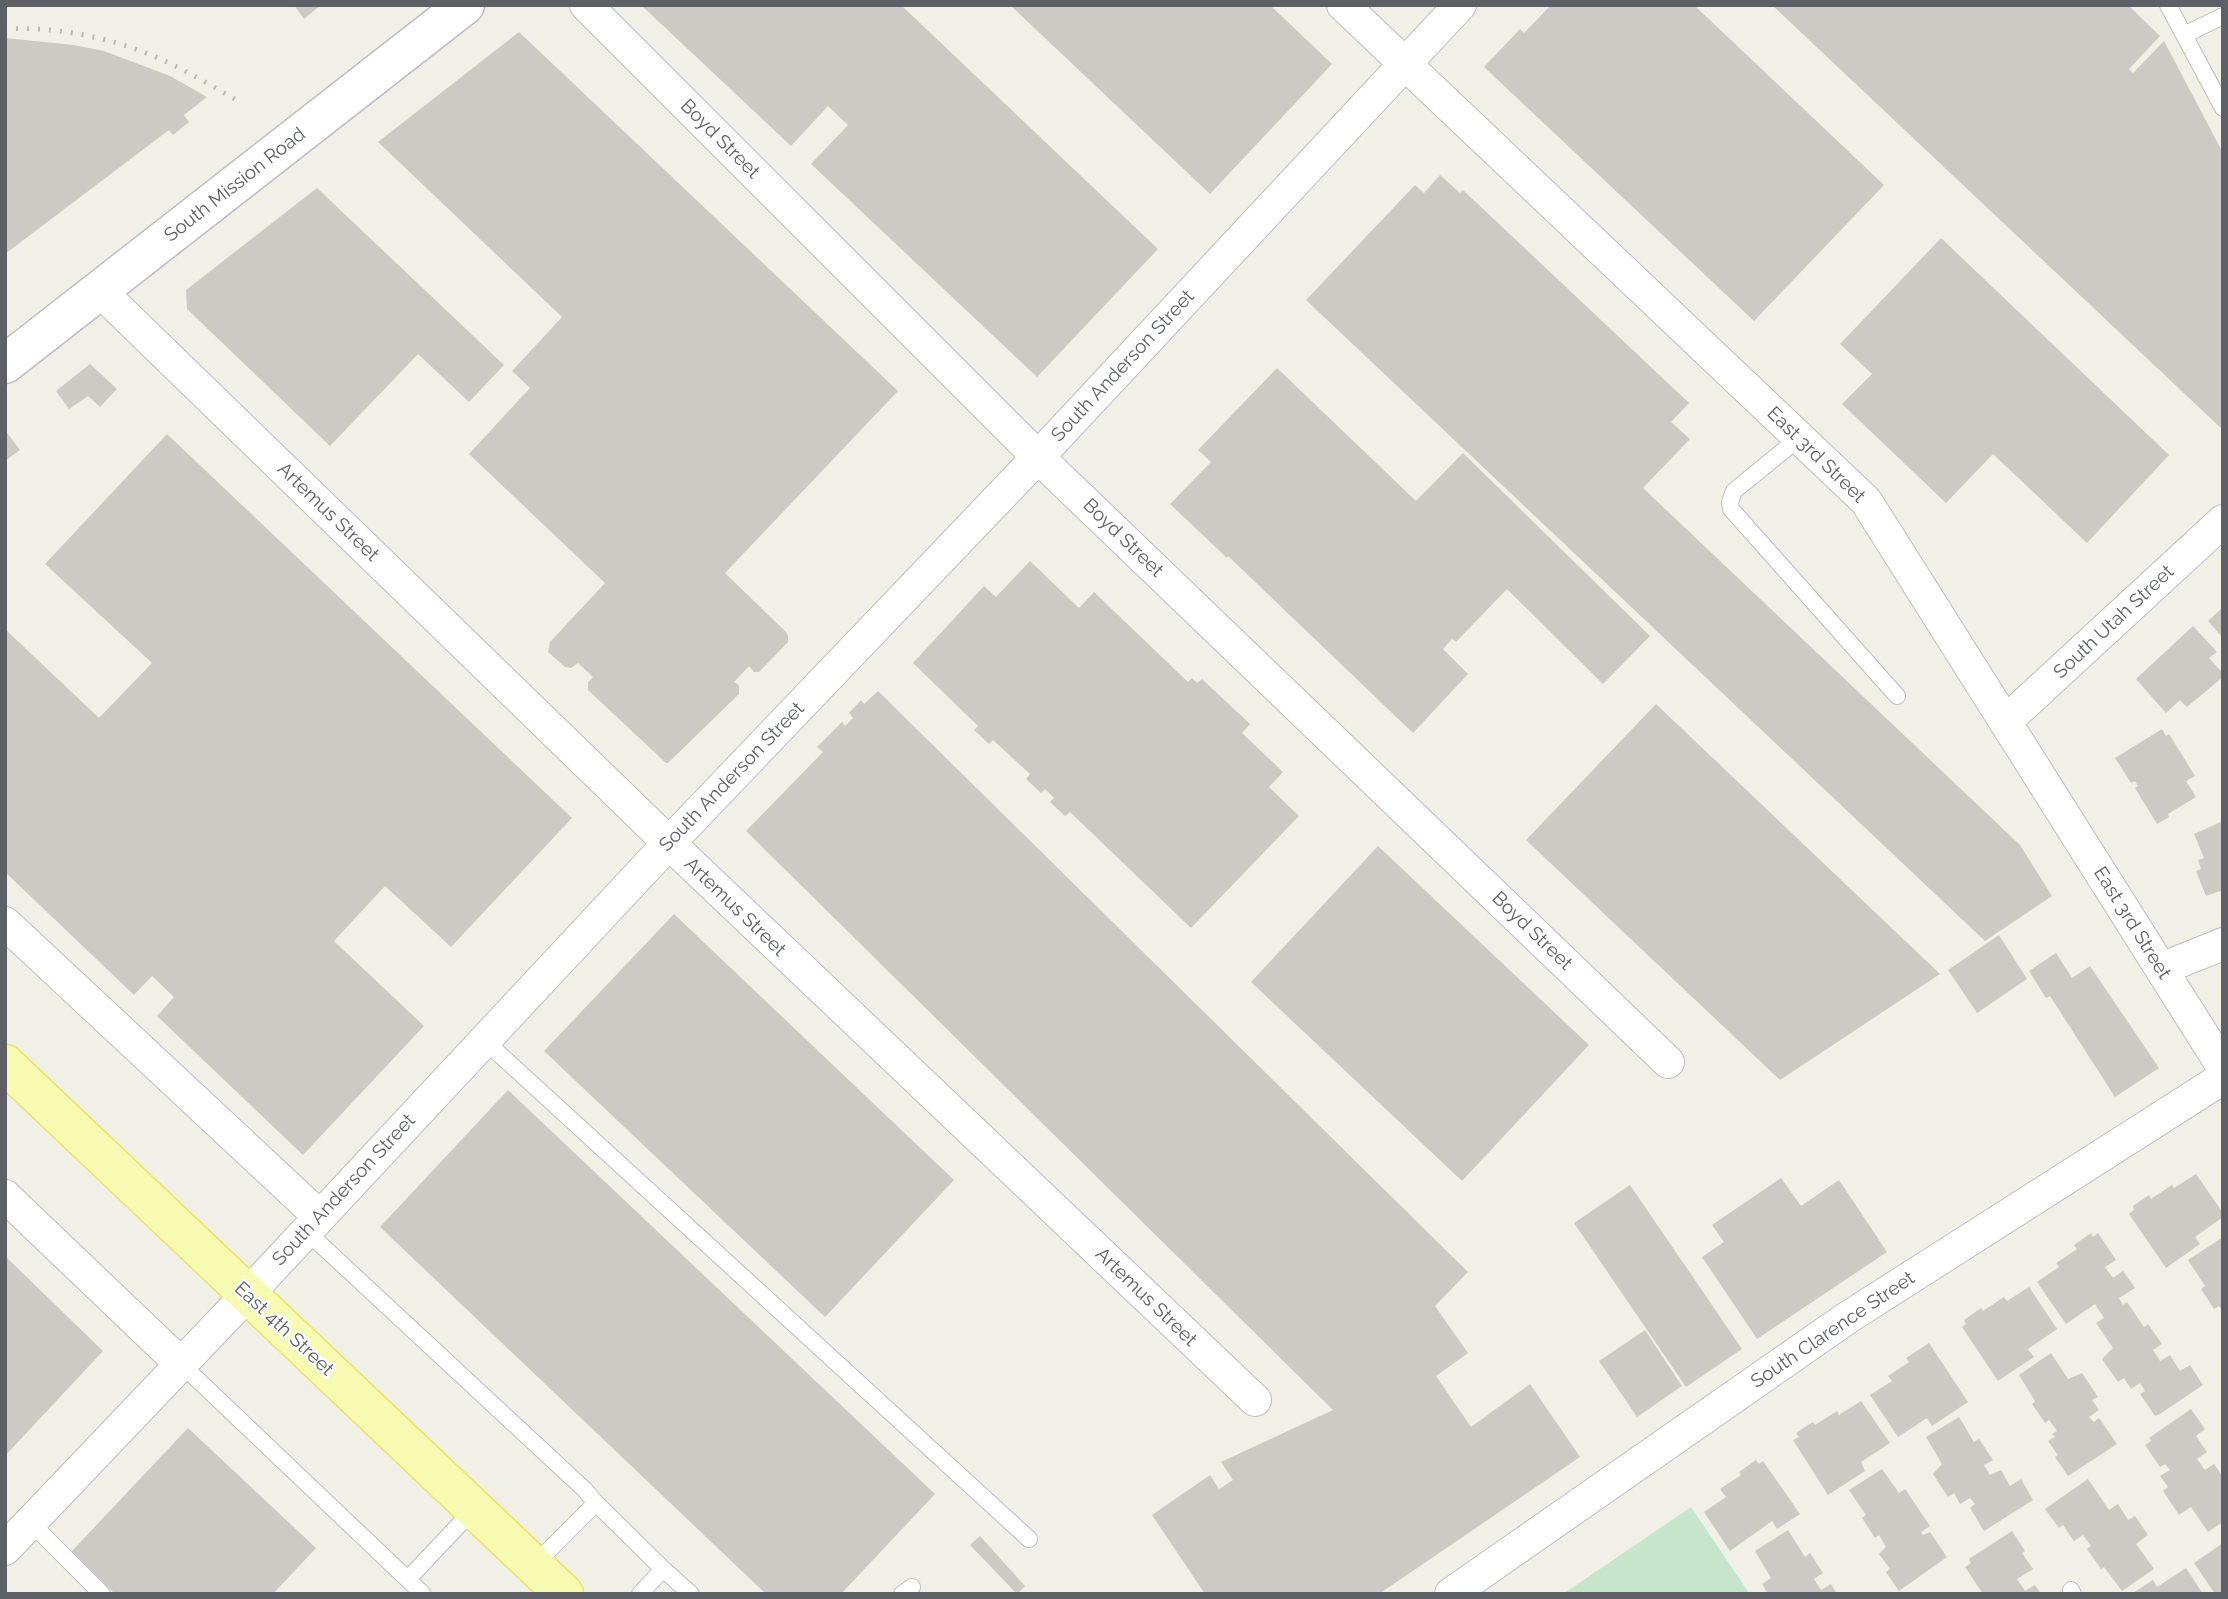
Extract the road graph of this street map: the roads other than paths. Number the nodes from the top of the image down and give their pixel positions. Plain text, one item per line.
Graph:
1 (465, 5) edge
2 (586, 5) edge
3 (1343, 5) edge
4 (1460, 5) edge
5 (2168, 5) edge
6 (2223, 16) edge
7 (2184, 35) junction
8 (1405, 63) junction
9 (2223, 108) edge
10 (100, 291) junction
11 (5, 364) edge
12 (1800, 438) junction
13 (1038, 457) junction
14 (2223, 522) edge
15 (1897, 696) dead end
16 (2006, 722) junction
17 (668, 843) junction
18 (5, 923) edge
19 (2223, 944) edge
20 (2161, 969) junction
21 (484, 1040) junction
22 (1668, 1062) dead end
23 (5, 1064) edge
24 (2223, 1067) edge
25 (2223, 1077) edge
26 (5, 1196) edge
27 (312, 1223) junction
28 (247, 1295) junction
29 (180, 1363) junction
30 (1255, 1400) dead end
31 (596, 1503) junction
32 (474, 1508) junction
33 (30, 1522) junction
34 (1029, 1539) dead end
35 (5, 1549) edge
36 (534, 1565) junction
37 (663, 1569) junction
38 (408, 1579) junction
39 (102, 1594) edge
40 (424, 1594) edge
41 (564, 1594) edge
42 (640, 1594) edge
43 (691, 1594) edge
44 (1451, 1594) edge

1 - 10 street, South Mission Road
2 - 13 street, Boyd Street
3 - 8 street, East 3rd Street
4 - 8 street, South Anderson Street
5 - 7 lane
6 - 7 lane
7 - 9 lane
8 - 12 street, East 3rd Street
8 - 13 street, South Anderson Street
10 - 11 street, South Mission Road
10 - 17 street, Artemus Street
12 - 15 lane
12 - 16 street, East 3rd Street
13 - 17 street, South Anderson Street
13 - 22 street, Boyd Street
14 - 16 street, South Utah Street
16 - 20 street, East 3rd Street
17 - 21 street, South Anderson Street
17 - 30 street, Artemus Street
18 - 27 street
19 - 20 street
20 - 24 street, East 3rd Street
21 - 27 street, South Anderson Street
21 - 34 lane
23 - 28 main road, East 4th Street
25 - 44 street, South Clarence Street
26 - 29 street
27 - 28 street, South Anderson Street
27 - 31 lane
28 - 29 street, South Anderson Street
28 - 32 main road, East 4th Street
29 - 33 street, South Anderson Street
29 - 38 lane
31 - 36 lane
31 - 37 lane
32 - 36 main road, East 4th Street
32 - 38 lane
33 - 35 street, South Anderson Street
33 - 39 lane
36 - 41 main road, East 4th Street
37 - 42 lane
37 - 43 lane
38 - 40 lane

